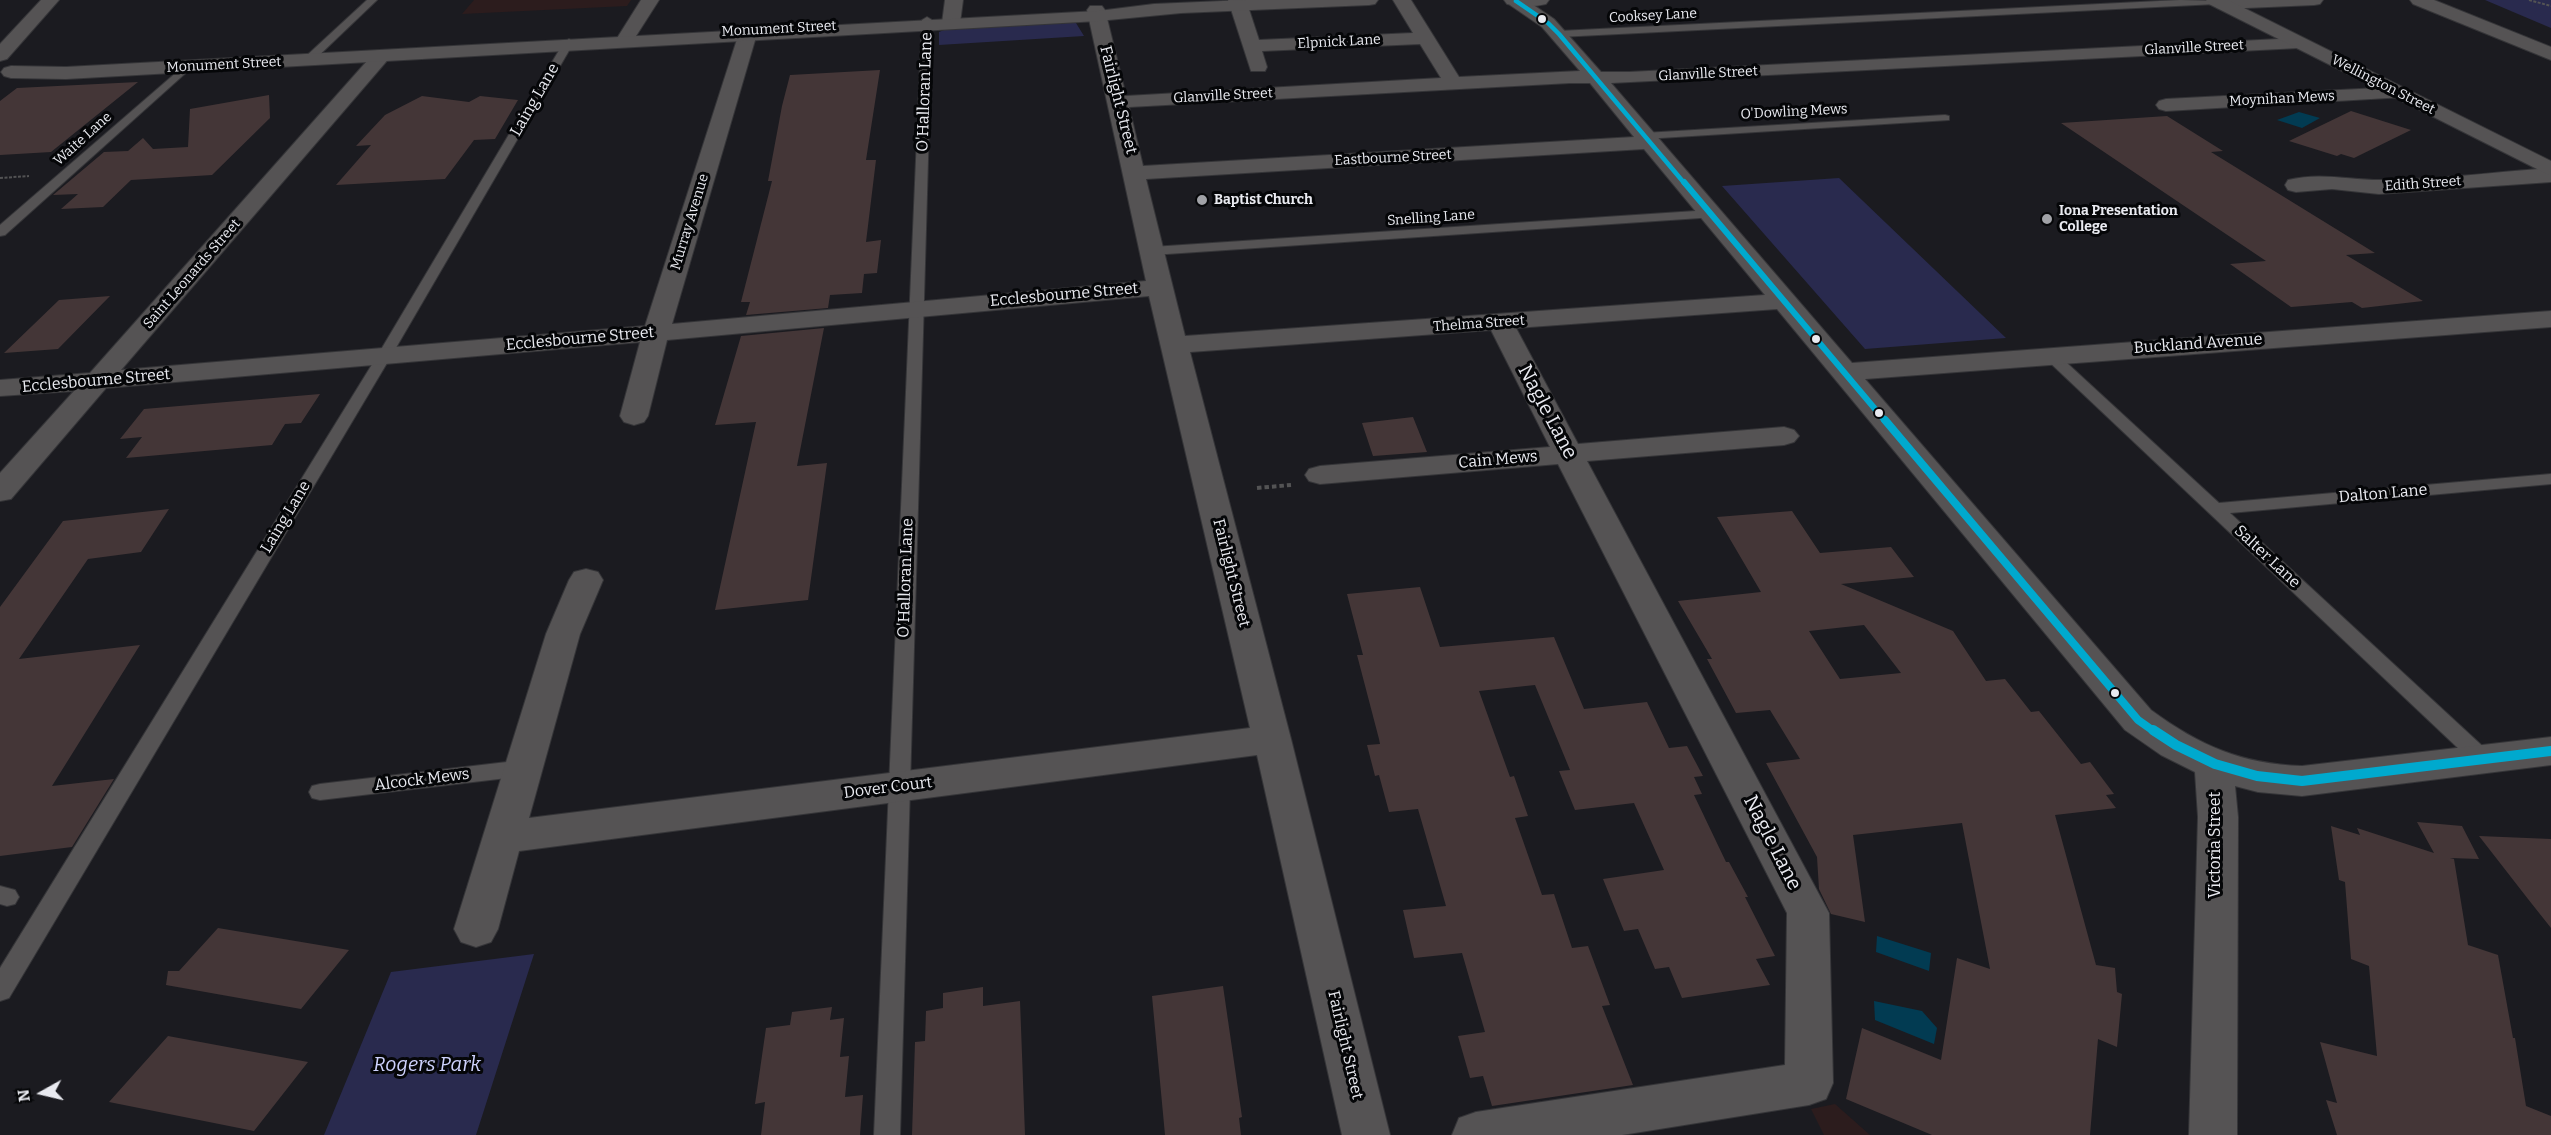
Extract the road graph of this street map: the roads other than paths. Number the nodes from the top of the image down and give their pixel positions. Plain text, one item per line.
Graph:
1 (50, 0) edge
2 (372, 0) edge
3 (650, 0) edge
4 (954, 0) edge
5 (1369, 0) edge
6 (1402, 0) edge
7 (1514, 0) edge
8 (2314, 0) edge
9 (2419, 0) edge
10 (2218, 2) edge
11 (1239, 3) edge
12 (1097, 13) junction
13 (1547, 14) edge
14 (952, 21) junction
15 (927, 23) junction
16 (748, 33) junction
17 (1425, 39) junction
18 (625, 41) junction
19 (2299, 43) junction
20 (568, 44) junction
21 (1252, 46) junction
22 (2551, 54) edge
23 (382, 56) junction
24 (307, 61) junction
25 (185, 68) junction
26 (3, 69) edge
27 (1596, 77) junction
28 (1453, 83) junction
29 (1267, 93) junction
30 (2398, 93) junction
31 (1118, 102) junction
32 (2166, 105) dead end
33 (1945, 118) dead end
34 (1647, 139) junction
35 (2551, 169) edge
36 (1136, 173) junction
37 (2551, 175) edge
38 (2296, 185) dead end
39 (1711, 214) junction
40 (0, 232) edge
41 (1152, 251) junction
42 (1160, 287) junction
43 (1784, 301) junction
44 (916, 309) junction
45 (2551, 319) edge
46 (1500, 323) junction
47 (656, 332) junction
48 (1175, 345) junction
49 (2050, 355) junction
50 (383, 358) junction
51 (1845, 372) junction
52 (99, 380) junction
53 (0, 388) edge
54 (634, 416) dead end
55 (1784, 436) dead end
56 (1569, 454) junction
57 (1320, 476) dead end
58 (2551, 479) edge
59 (0, 492) edge
60 (2216, 509) junction
61 (586, 580) dead end
62 (1272, 739) junction
63 (2551, 751) edge
64 (2484, 760) junction
65 (2214, 764) junction
66 (524, 768) junction
67 (898, 787) junction
68 (320, 792) dead end
69 (504, 837) junction
70 (476, 929) dead end
71 (0, 990) edge
72 (887, 1135) edge
73 (1366, 1135) edge
74 (1476, 1135) edge
75 (2213, 1135) edge

1 - 26 street
2 - 24 lane
3 - 18 street
4 - 14 street
5 - 11 street, Monument Street
6 - 17 street
7 - 13 street
7 - 13 street
8 - 10 street
9 - 22 street
10 - 13 lane, Cooksey Lane
10 - 19 street, Wellington Street
11 - 12 street, Monument Street
11 - 21 street
12 - 14 street, Monument Street
12 - 31 street, Fairlight Street
13 - 27 street
14 - 15 street, Monument Street
15 - 16 street, Monument Street
15 - 44 lane, O'Halloran Lane
16 - 18 street, Monument Street
16 - 47 street, Murray Avenue
17 - 21 street, Elpnick Lane
17 - 28 street
18 - 20 street, Monument Street
19 - 27 street, Glanville Street
19 - 30 street, Wellington Street
20 - 23 street, Monument Street
20 - 50 lane, Laing Lane
21 - 29 street
23 - 24 street, Monument Street
23 - 52 street, Saint Leonards Street
24 - 25 street, Monument Street
25 - 26 street, Monument Street
25 - 40 lane, Waite Lane
27 - 28 street, Glanville Street
27 - 34 street
28 - 29 street, Glanville Street
29 - 31 street, Glanville Street
30 - 32 street, Moynihan Mews
30 - 35 street, Wellington Street
31 - 36 street, Fairlight Street
33 - 34 lane, O'Dowling Mews
34 - 36 street, Eastbourne Street
34 - 39 street
36 - 41 street, Fairlight Street
37 - 38 street, Edith Street
39 - 41 lane, Snelling Lane
39 - 43 street
41 - 42 street, Fairlight Street
42 - 44 street, Ecclesbourne Street
42 - 48 street, Fairlight Street
43 - 46 street, Thelma Street
43 - 51 street
44 - 47 street, Ecclesbourne Street
44 - 67 lane, O'Halloran Lane
45 - 49 street, Buckland Avenue
46 - 48 street, Thelma Street
46 - 56 street, Nagle Lane
47 - 50 street, Ecclesbourne Street
47 - 54 street, Murray Avenue
48 - 62 street, Fairlight Street
49 - 51 street, Buckland Avenue
49 - 60 lane, Salter Lane
50 - 52 street, Ecclesbourne Street
50 - 71 lane, Laing Lane
51 - 65 street
52 - 53 street, Ecclesbourne Street
52 - 59 street, Saint Leonards Street
55 - 56 street, Cain Mews
56 - 57 street, Cain Mews
56 - 74 street, Nagle Lane
58 - 60 lane, Dalton Lane
60 - 64 lane, Salter Lane
61 - 66 street
62 - 67 street, Dover Court
62 - 73 street, Fairlight Street
63 - 64 street
64 - 65 street
65 - 75 street, Victoria Street
66 - 68 lane, Alcock Mews
66 - 69 street
67 - 69 street, Dover Court
67 - 72 lane, O'Halloran Lane
69 - 70 street

